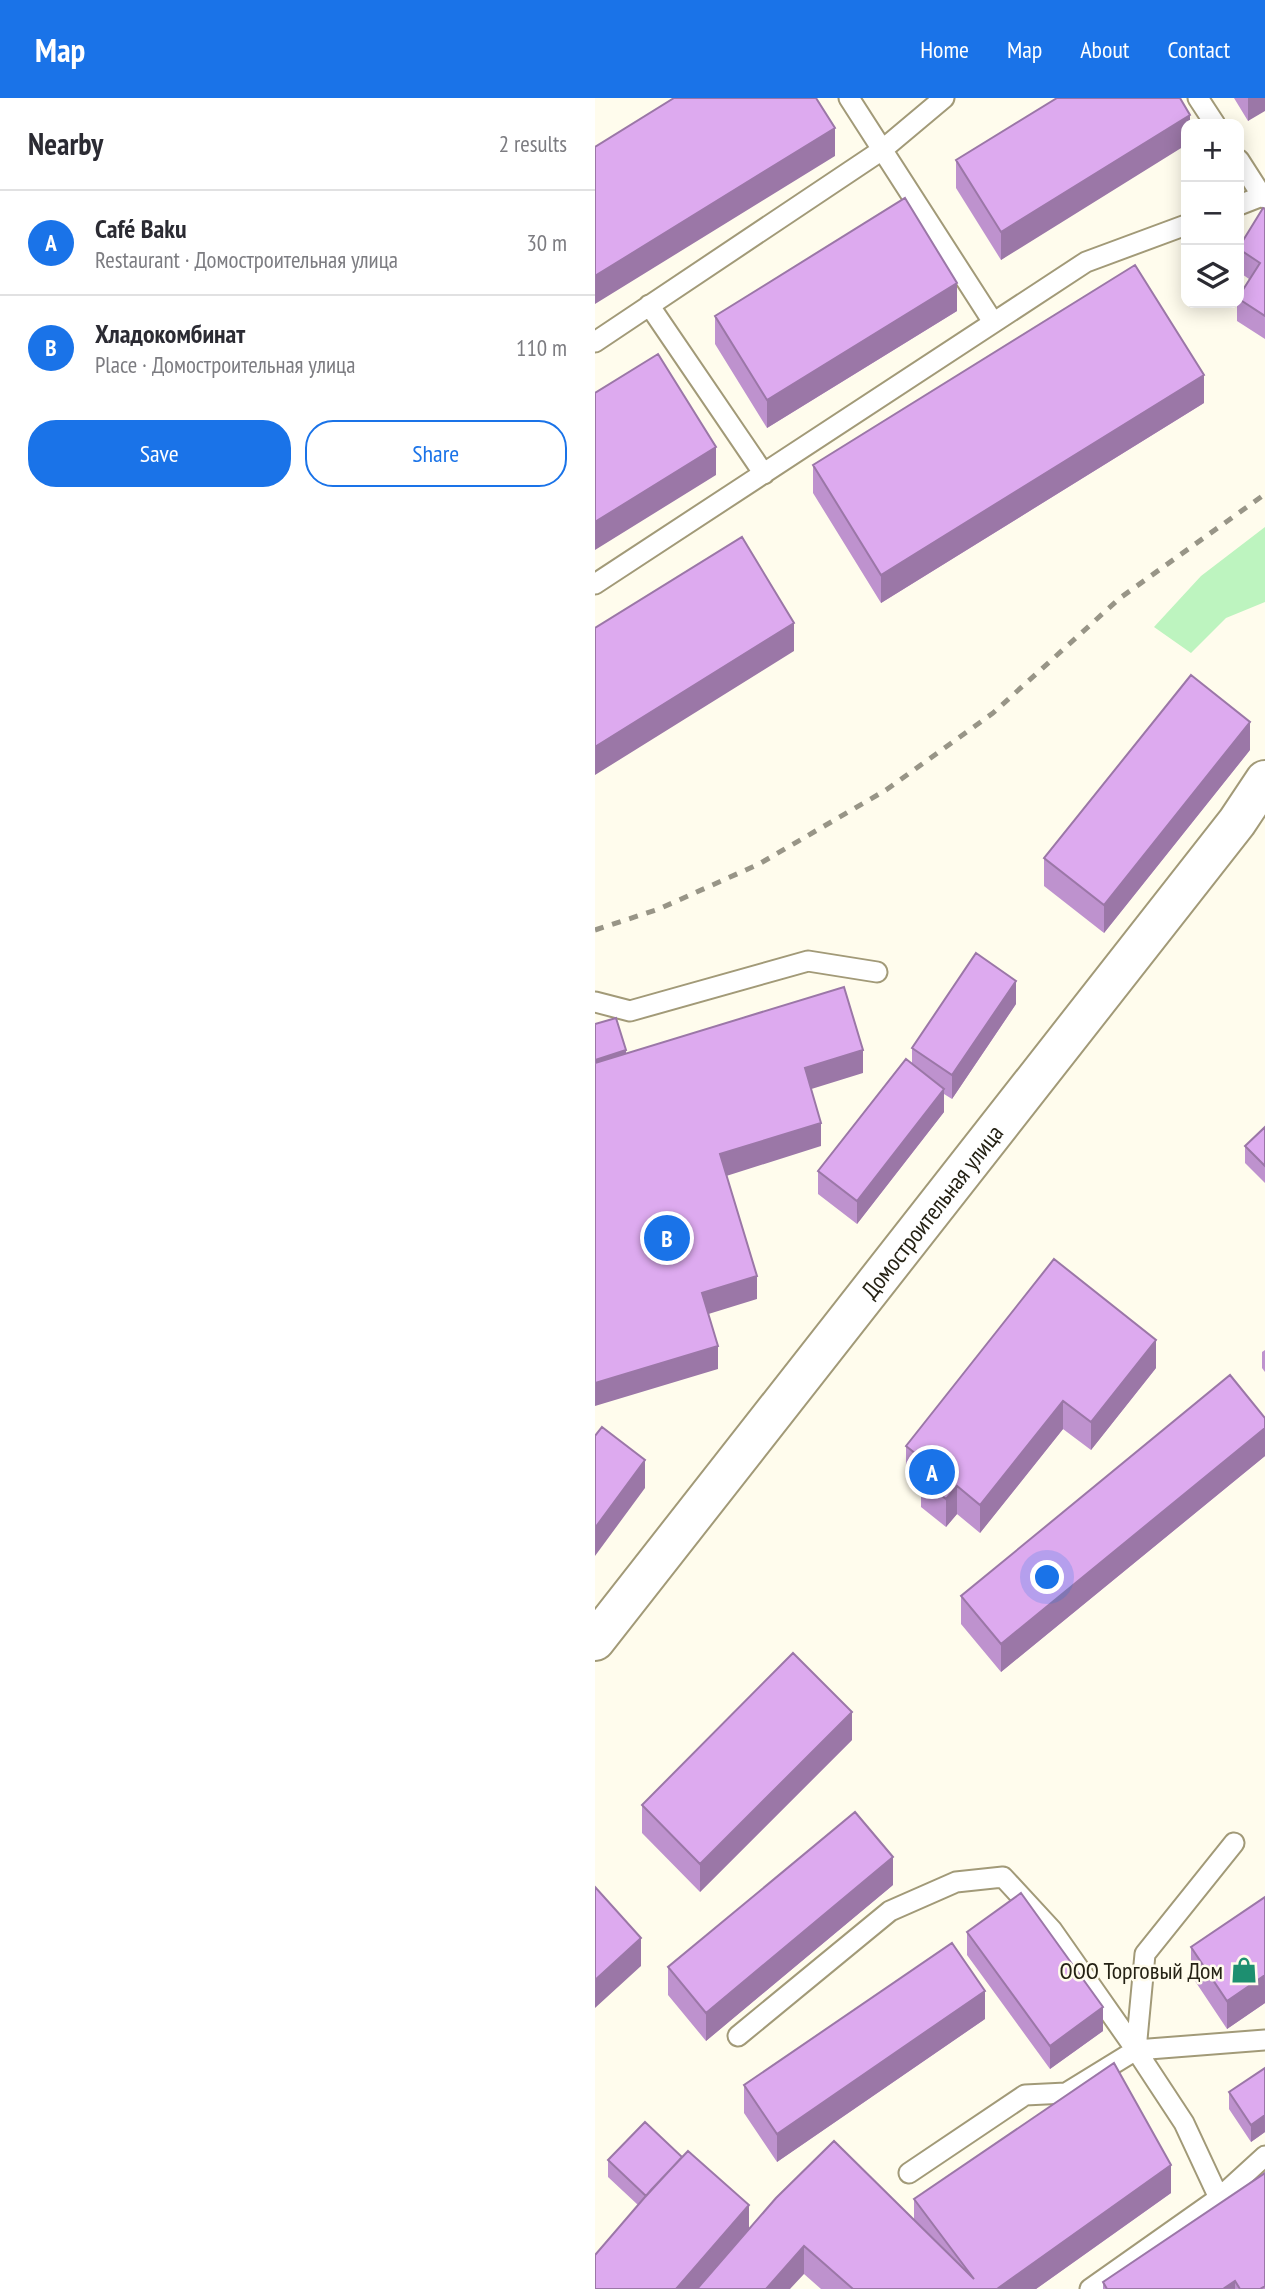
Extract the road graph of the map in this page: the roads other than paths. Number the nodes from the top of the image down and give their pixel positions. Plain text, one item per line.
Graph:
1 (849, 98) edge
2 (944, 98) edge
3 (1198, 98) edge
4 (1212, 119) edge
5 (882, 150) junction
6 (1244, 167) edge
7 (1264, 197) edge
8 (1244, 203) edge
9 (1181, 227) edge
10 (649, 305) junction
11 (993, 322) junction
12 (595, 342) edge
13 (764, 474) junction
14 (595, 584) edge
15 (1265, 780) edge
16 (877, 972) dead end
17 (595, 1002) edge
18 (595, 1641) edge
19 (1234, 1843) dead end
20 (738, 2036) dead end
21 (1265, 2040) edge
22 (1136, 2050) junction
23 (1265, 2156) edge
24 (909, 2173) dead end
25 (1219, 2198) junction
26 (1090, 2289) edge

1 - 5 lane
2 - 5 lane
3 - 4 lane
5 - 10 lane
5 - 11 lane
6 - 7 lane
7 - 8 lane
9 - 11 lane
10 - 12 lane
10 - 13 lane
11 - 13 lane
13 - 14 lane
15 - 18 street, Домостроительная улица
16 - 17 lane
19 - 22 lane
20 - 22 lane
21 - 22 lane
22 - 24 lane
22 - 25 lane
23 - 25 lane
25 - 26 lane

